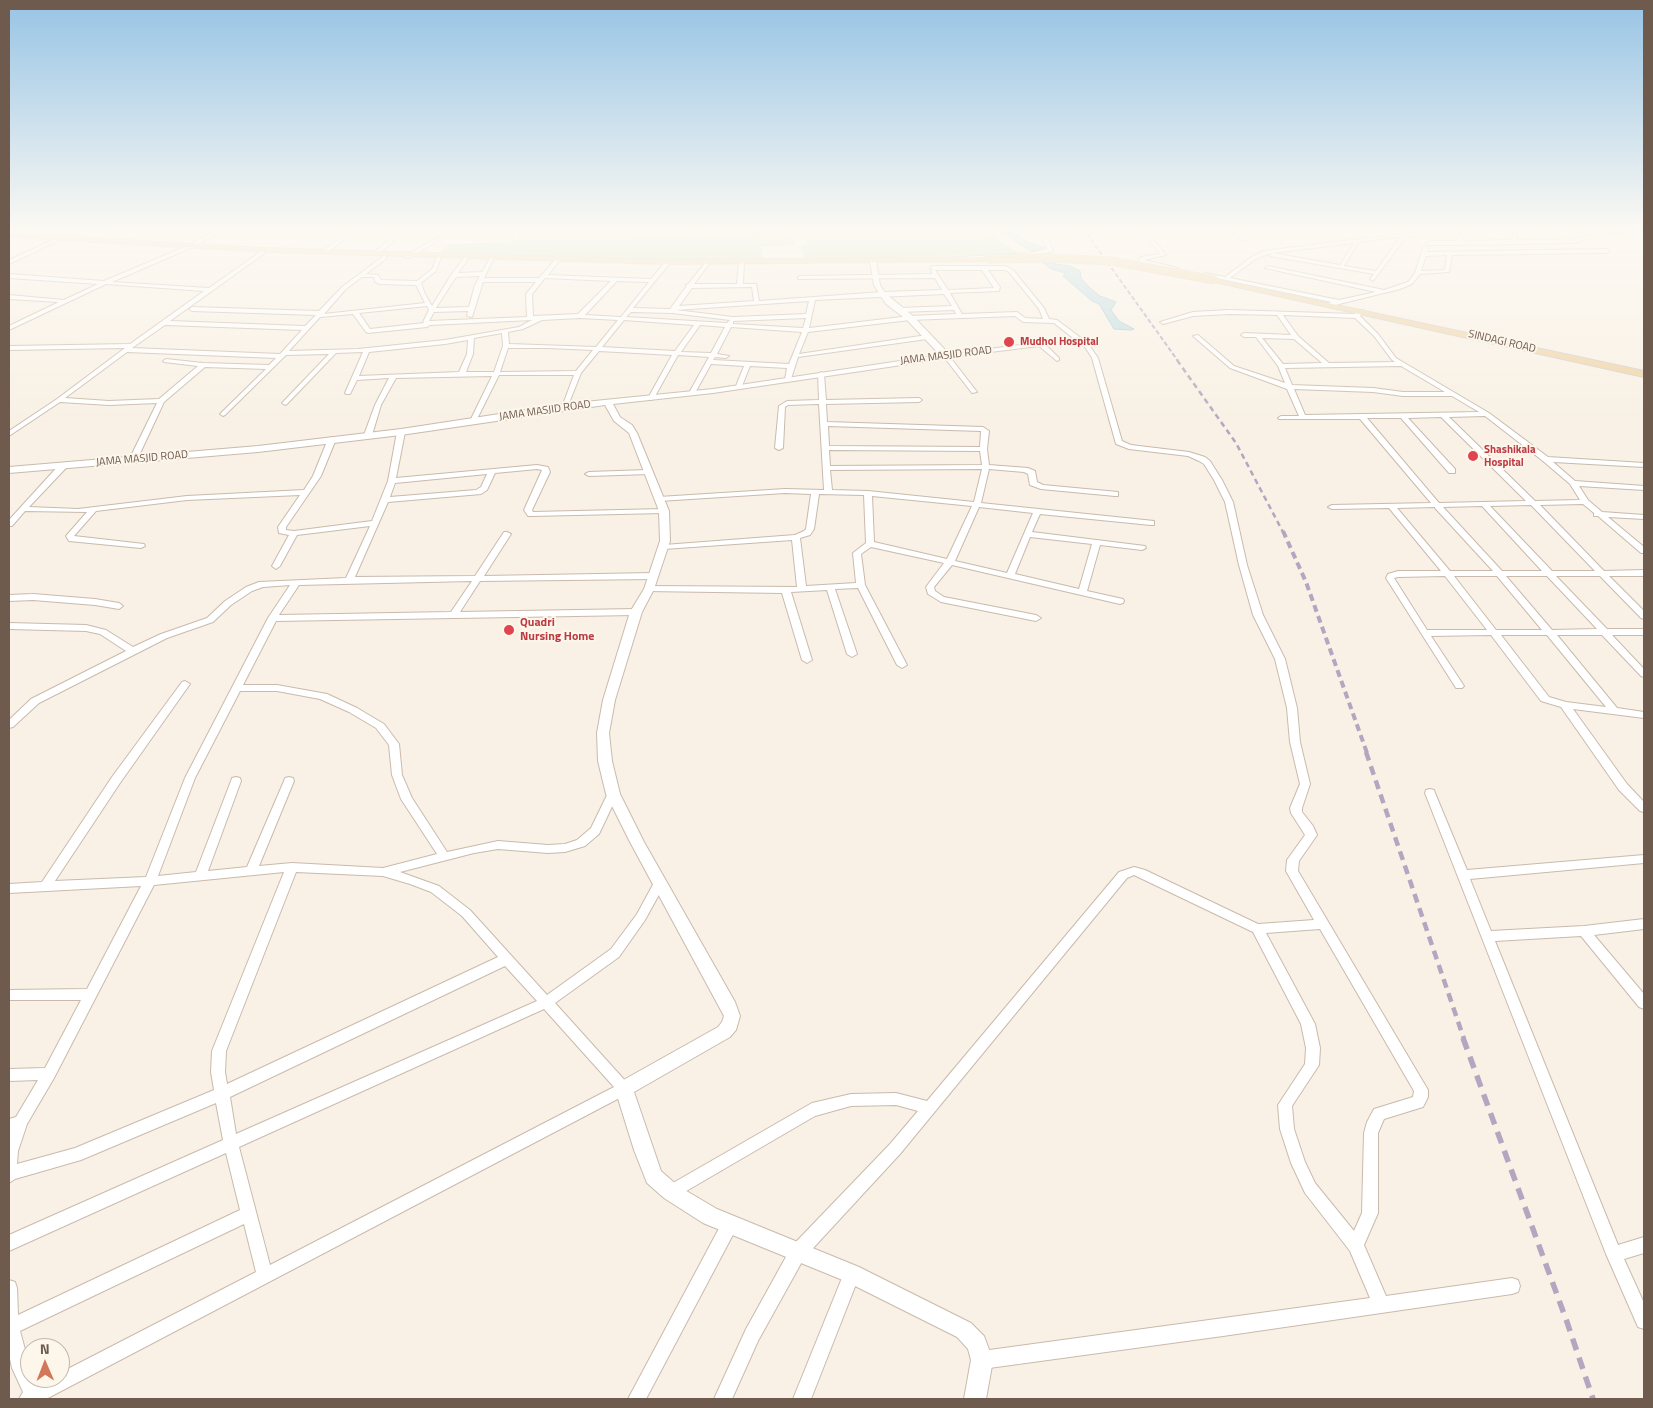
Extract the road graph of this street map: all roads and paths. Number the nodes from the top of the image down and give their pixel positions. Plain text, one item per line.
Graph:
1 (80, 294) edge
2 (205, 294) edge
3 (340, 294) edge
4 (422, 294) edge
5 (442, 294) edge
6 (476, 294) edge
7 (529, 294) edge
8 (602, 294) edge
9 (641, 294) edge
10 (683, 294) edge
11 (755, 294) edge
12 (882, 294) junction
13 (891, 294) edge
14 (946, 294) edge
15 (1030, 294) edge
16 (1277, 294) edge
17 (1296, 294) edge
18 (1373, 294) edge
19 (9, 297) edge
20 (812, 300) junction
21 (64, 301) junction
22 (1338, 302) junction
23 (757, 303) junction
24 (428, 304) junction
25 (1328, 305) junction
26 (192, 309) dead end
27 (472, 309) junction
28 (673, 309) junction
29 (432, 310) junction
30 (628, 310) junction
31 (900, 310) junction
32 (355, 312) junction
33 (957, 312) junction
34 (318, 314) junction
35 (1279, 314) junction
36 (1359, 314) junction
37 (542, 316) junction
38 (580, 316) junction
39 (530, 317) junction
40 (808, 317) junction
41 (910, 318) junction
42 (9, 319) edge
43 (621, 319) junction
44 (23, 320) junction
45 (484, 320) junction
46 (1046, 320) junction
47 (468, 321) junction
48 (731, 322) junction
49 (1163, 322) dead end
50 (165, 323) junction
51 (698, 324) junction
52 (427, 325) dead end
53 (9, 328) edge
54 (307, 328) junction
55 (806, 330) junction
56 (505, 331) junction
57 (1244, 335) dead end
58 (481, 336) junction
59 (1196, 336) dead end
60 (1258, 336) junction
61 (927, 337) junction
62 (1296, 337) junction
63 (471, 338) junction
64 (1079, 339) junction
65 (1041, 344) junction
66 (506, 346) junction
67 (9, 348) edge
68 (129, 348) junction
69 (596, 348) junction
70 (367, 350) junction
71 (334, 352) junction
72 (676, 354) junction
73 (282, 355) junction
74 (713, 355) junction
75 (726, 356) dead end
76 (795, 356) junction
77 (946, 356) junction
78 (1057, 359) dead end
79 (166, 361) dead end
80 (709, 362) junction
81 (748, 364) junction
82 (1326, 364) junction
83 (1400, 364) junction
84 (203, 365) junction
85 (271, 366) junction
86 (791, 366) junction
87 (1281, 366) junction
88 (578, 373) junction
89 (462, 374) junction
90 (496, 374) junction
91 (821, 374) junction
92 (1644, 374) edge
93 (393, 377) junction
94 (355, 378) junction
95 (788, 380) junction
96 (739, 386) junction
97 (1289, 388) junction
98 (974, 392) dead end
99 (348, 393) dead end
100 (692, 393) junction
101 (1452, 394) junction
102 (651, 398) junction
103 (59, 400) junction
104 (919, 400) dead end
105 (161, 401) junction
106 (823, 402) junction
107 (285, 403) dead end
108 (609, 404) junction
109 (565, 407) junction
110 (223, 414) dead end
111 (1488, 414) junction
112 (1443, 415) junction
113 (1361, 416) junction
114 (1403, 416) junction
115 (1281, 418) dead end
116 (1302, 418) junction
117 (473, 421) junction
118 (824, 424) junction
119 (401, 432) junction
120 (9, 434) edge
121 (368, 435) junction
122 (332, 439) junction
123 (779, 448) dead end
124 (825, 448) junction
125 (984, 449) junction
126 (1546, 458) junction
127 (133, 460) junction
128 (1644, 465) edge
129 (63, 466) junction
130 (986, 467) junction
131 (826, 468) junction
132 (9, 470) edge
133 (1452, 471) dead end
134 (492, 472) junction
135 (647, 472) junction
136 (589, 474) dead end
137 (392, 481) junction
138 (1573, 483) junction
139 (1644, 488) edge
140 (306, 492) junction
141 (814, 492) junction
142 (828, 492) junction
143 (868, 493) junction
144 (1115, 494) dead end
145 (383, 500) junction
146 (1585, 502) junction
147 (977, 504) junction
148 (1484, 504) junction
149 (1533, 504) junction
150 (662, 505) junction
151 (1390, 505) junction
152 (1438, 506) junction
153 (1332, 507) dead end
154 (23, 509) junction
155 (93, 510) junction
156 (1037, 512) junction
157 (1597, 514) junction
158 (1644, 517) edge
159 (374, 523) junction
160 (1151, 523) dead end
161 (9, 524) edge
162 (294, 533) junction
163 (507, 534) dead end
164 (1028, 534) junction
165 (796, 538) junction
166 (1097, 543) junction
167 (870, 544) junction
168 (141, 546) dead end
169 (664, 547) junction
170 (1142, 548) dead end
171 (1644, 551) edge
172 (950, 562) junction
173 (276, 566) dead end
174 (1499, 573) junction
175 (1549, 573) junction
176 (1602, 573) junction
177 (1644, 573) edge
178 (1010, 574) junction
179 (1448, 574) junction
180 (476, 579) junction
181 (349, 580) junction
182 (296, 582) junction
183 (651, 582) junction
184 (861, 585) junction
185 (830, 587) junction
186 (802, 589) junction
187 (786, 590) junction
188 (1082, 592) junction
189 (9, 598) edge
190 (1120, 601) dead end
191 (119, 606) dead end
192 (636, 612) junction
193 (453, 616) junction
194 (1644, 616) edge
195 (273, 618) junction
196 (1036, 618) dead end
197 (9, 626) edge
198 (1644, 632) edge
199 (1426, 633) junction
200 (1550, 633) junction
201 (1605, 633) junction
202 (1496, 634) junction
203 (133, 651) junction
204 (852, 654) dead end
205 (807, 660) dead end
206 (902, 665) dead end
207 (1644, 674) edge
208 (185, 684) dead end
209 (1459, 686) dead end
210 (236, 688) junction
211 (1565, 706) junction
212 (1614, 711) junction
213 (1644, 715) edge
214 (9, 725) edge
215 (236, 781) dead end
216 (288, 781) dead end
217 (1430, 793) dead end
218 (613, 794) junction
219 (1644, 808) edge
220 (444, 856) junction
221 (1644, 859) edge
222 (292, 867) junction
223 (251, 871) junction
224 (383, 872) junction
225 (201, 875) junction
226 (1464, 875) junction
227 (150, 881) junction
228 (660, 882) junction
229 (46, 886) junction
230 (9, 888) edge
231 (1324, 924) junction
232 (1644, 924) edge
233 (1257, 929) junction
234 (1584, 931) junction
235 (1488, 936) junction
236 (507, 959) junction
237 (91, 994) junction
238 (9, 996) edge
239 (547, 1002) junction
240 (1644, 1003) edge
241 (49, 1074) junction
242 (9, 1076) edge
243 (624, 1089) junction
244 (221, 1094) junction
245 (930, 1108) junction
246 (15, 1124) edge
247 (231, 1144) junction
248 (9, 1175) edge
249 (671, 1192) junction
250 (249, 1214) junction
251 (730, 1224) junction
252 (9, 1243) edge
253 (1356, 1244) junction
254 (1644, 1245) edge
255 (798, 1252) junction
256 (1614, 1254) junction
257 (852, 1274) junction
258 (264, 1276) junction
259 (1512, 1286) dead end
260 (9, 1288) edge
261 (1381, 1304) junction
262 (1644, 1321) edge
263 (10, 1326) junction
264 (982, 1360) junction
265 (31, 1398) edge
266 (637, 1399) edge
267 (723, 1399) edge
268 (802, 1399) edge
269 (975, 1399) edge

1 - 21 street
2 - 50 street
3 - 34 street
4 - 24 street
5 - 29 street
6 - 27 street
7 - 39 street
8 - 38 street
9 - 30 street
10 - 28 street
11 - 23 street
12 - 13 street
12 - 20 street
12 - 31 street
14 - 33 street
15 - 46 street
16 - 25 main road, SINDAGI ROAD, bridge
17 - 22 street
18 - 22 street
19 - 21 street
20 - 23 street
20 - 40 street
21 - 44 street
22 - 25 street
23 - 28 street
24 - 29 street
24 - 32 street
25 - 36 main road, SINDAGI ROAD
26 - 34 street
27 - 29 street
27 - 47 street
28 - 30 street
28 - 48 street
29 - 47 street
30 - 43 street
31 - 33 street
31 - 41 street
32 - 34 street
32 - 52 street
33 - 41 street
33 - 46 street
34 - 54 street
35 - 36 street
35 - 49 street
35 - 62 street
36 - 83 street
36 - 92 main road, SINDAGI ROAD
37 - 38 street
37 - 39 street
37 - 56 street
38 - 43 street
39 - 45 street
40 - 48 street
40 - 55 street
41 - 55 street
41 - 61 street
42 - 44 street
43 - 51 street
43 - 69 street
44 - 53 street
45 - 47 street
45 - 58 street
46 - 64 street
48 - 51 street
48 - 55 street
48 - 74 street
50 - 54 street
50 - 68 street
51 - 72 street
54 - 73 street
55 - 76 street
56 - 58 street
56 - 66 street
57 - 60 street
58 - 63 street
59 - 97 street
60 - 62 street
60 - 87 street
61 - 76 street
61 - 77 street
62 - 82 street
63 - 70 street
63 - 89 street
64 - 65 street, JAMA MASJID ROAD
64 - 231 street
65 - 77 street, JAMA MASJID ROAD
65 - 78 street
66 - 69 street
66 - 90 street
67 - 68 street
68 - 73 street
68 - 103 street
69 - 72 street
69 - 88 street
70 - 71 street
70 - 94 street
71 - 73 street
71 - 107 street
72 - 74 street
72 - 102 street
73 - 85 street
74 - 75 street
74 - 80 street
76 - 86 street
77 - 91 street, JAMA MASJID ROAD
77 - 98 street
79 - 84 street
80 - 81 street
80 - 100 street
81 - 86 street
81 - 96 street
82 - 83 street
82 - 87 street
83 - 101 street
84 - 85 street
84 - 105 street
85 - 110 street
86 - 95 street
87 - 97 street
88 - 90 street
88 - 109 street
89 - 90 street
89 - 93 street
90 - 117 street
91 - 95 street, JAMA MASJID ROAD
91 - 106 street
93 - 94 street
93 - 121 street
94 - 99 street
95 - 96 street, JAMA MASJID ROAD
96 - 100 street, JAMA MASJID ROAD
97 - 101 street
97 - 116 street
100 - 102 street, JAMA MASJID ROAD
101 - 111 street
102 - 108 street, JAMA MASJID ROAD
103 - 105 street
103 - 120 street
104 - 106 street
105 - 127 street
106 - 118 street
106 - 123 street
108 - 109 street, JAMA MASJID ROAD
108 - 135 street
109 - 117 street, JAMA MASJID ROAD
111 - 112 street
111 - 126 street
112 - 114 street
112 - 149 street
113 - 114 street
113 - 116 street
113 - 152 street
114 - 133 street
115 - 116 street
117 - 119 street, JAMA MASJID ROAD
118 - 124 street
118 - 125 street
119 - 121 street, JAMA MASJID ROAD
119 - 137 street
121 - 122 street, JAMA MASJID ROAD
122 - 127 street, JAMA MASJID ROAD
122 - 140 street
124 - 125 street
124 - 131 street
125 - 130 street
126 - 128 street
126 - 138 street
127 - 129 street, JAMA MASJID ROAD
129 - 132 street, JAMA MASJID ROAD
129 - 154 street
130 - 131 street
130 - 144 street
130 - 147 street
131 - 142 street
134 - 137 street
134 - 145 street
134 - 150 street
135 - 136 street
135 - 150 street
137 - 145 street
138 - 139 street
138 - 146 street
140 - 155 street
140 - 162 street
141 - 142 street
141 - 150 street
141 - 165 street
142 - 143 street
143 - 147 street
143 - 167 street
145 - 159 street
146 - 149 street
146 - 157 street
147 - 156 street
147 - 172 street
148 - 149 street
148 - 152 street
148 - 175 street
149 - 176 street
150 - 169 street
151 - 152 street
151 - 153 street
151 - 179 street
152 - 174 street
154 - 155 street
154 - 161 street
155 - 168 street
156 - 160 street
156 - 164 street
157 - 158 street
157 - 171 street
159 - 162 street
159 - 181 street
162 - 173 street
163 - 180 street
164 - 166 street
164 - 178 street
165 - 169 street
165 - 186 street
166 - 170 street
166 - 188 street
167 - 172 street
167 - 184 street
169 - 183 street
172 - 178 street
172 - 196 street
174 - 175 street
174 - 179 street
174 - 200 street
175 - 176 street
175 - 201 street
176 - 177 street
176 - 194 street
178 - 188 street
179 - 199 street
179 - 202 street
180 - 181 street
180 - 183 street
180 - 193 street
181 - 182 street
182 - 195 street
182 - 203 street
183 - 187 street
183 - 192 street
184 - 185 street
184 - 206 street
185 - 186 street
185 - 204 street
186 - 187 street
187 - 205 street
188 - 190 street
189 - 191 street
192 - 193 street
192 - 218 street
193 - 195 street
195 - 210 street
197 - 203 street
198 - 201 street
199 - 202 street
199 - 209 street
200 - 201 street
200 - 202 street
200 - 212 street
201 - 207 street
202 - 211 street
203 - 214 street
208 - 229 street
210 - 220 street
210 - 227 street
211 - 212 street
211 - 219 street
212 - 213 street
215 - 225 street
216 - 223 street
217 - 226 street
218 - 220 street
218 - 228 street
220 - 224 street
221 - 226 street
222 - 223 street
222 - 224 street
222 - 244 street
223 - 225 street
224 - 236 street
225 - 227 street
226 - 235 street
227 - 229 street
227 - 237 street
228 - 239 street
228 - 243 street
229 - 230 street
231 - 233 street
231 - 253 street
232 - 234 street
233 - 245 street
233 - 253 street
234 - 235 street
234 - 240 street
235 - 256 street
236 - 239 street
236 - 244 street
237 - 238 street
237 - 241 street
239 - 243 street
239 - 247 street
241 - 242 street
241 - 246 street
243 - 249 street
243 - 258 street
244 - 247 street
244 - 248 street
245 - 249 street
245 - 255 street
246 - 248 street
247 - 250 street
247 - 252 street
249 - 251 street
250 - 258 street
250 - 263 street
251 - 255 street
251 - 266 street
253 - 261 street
254 - 256 street
255 - 257 street
255 - 267 street
256 - 262 street
257 - 264 street
257 - 268 street
258 - 265 street
259 - 261 street
260 - 263 street
261 - 264 street
263 - 265 street
264 - 269 street

